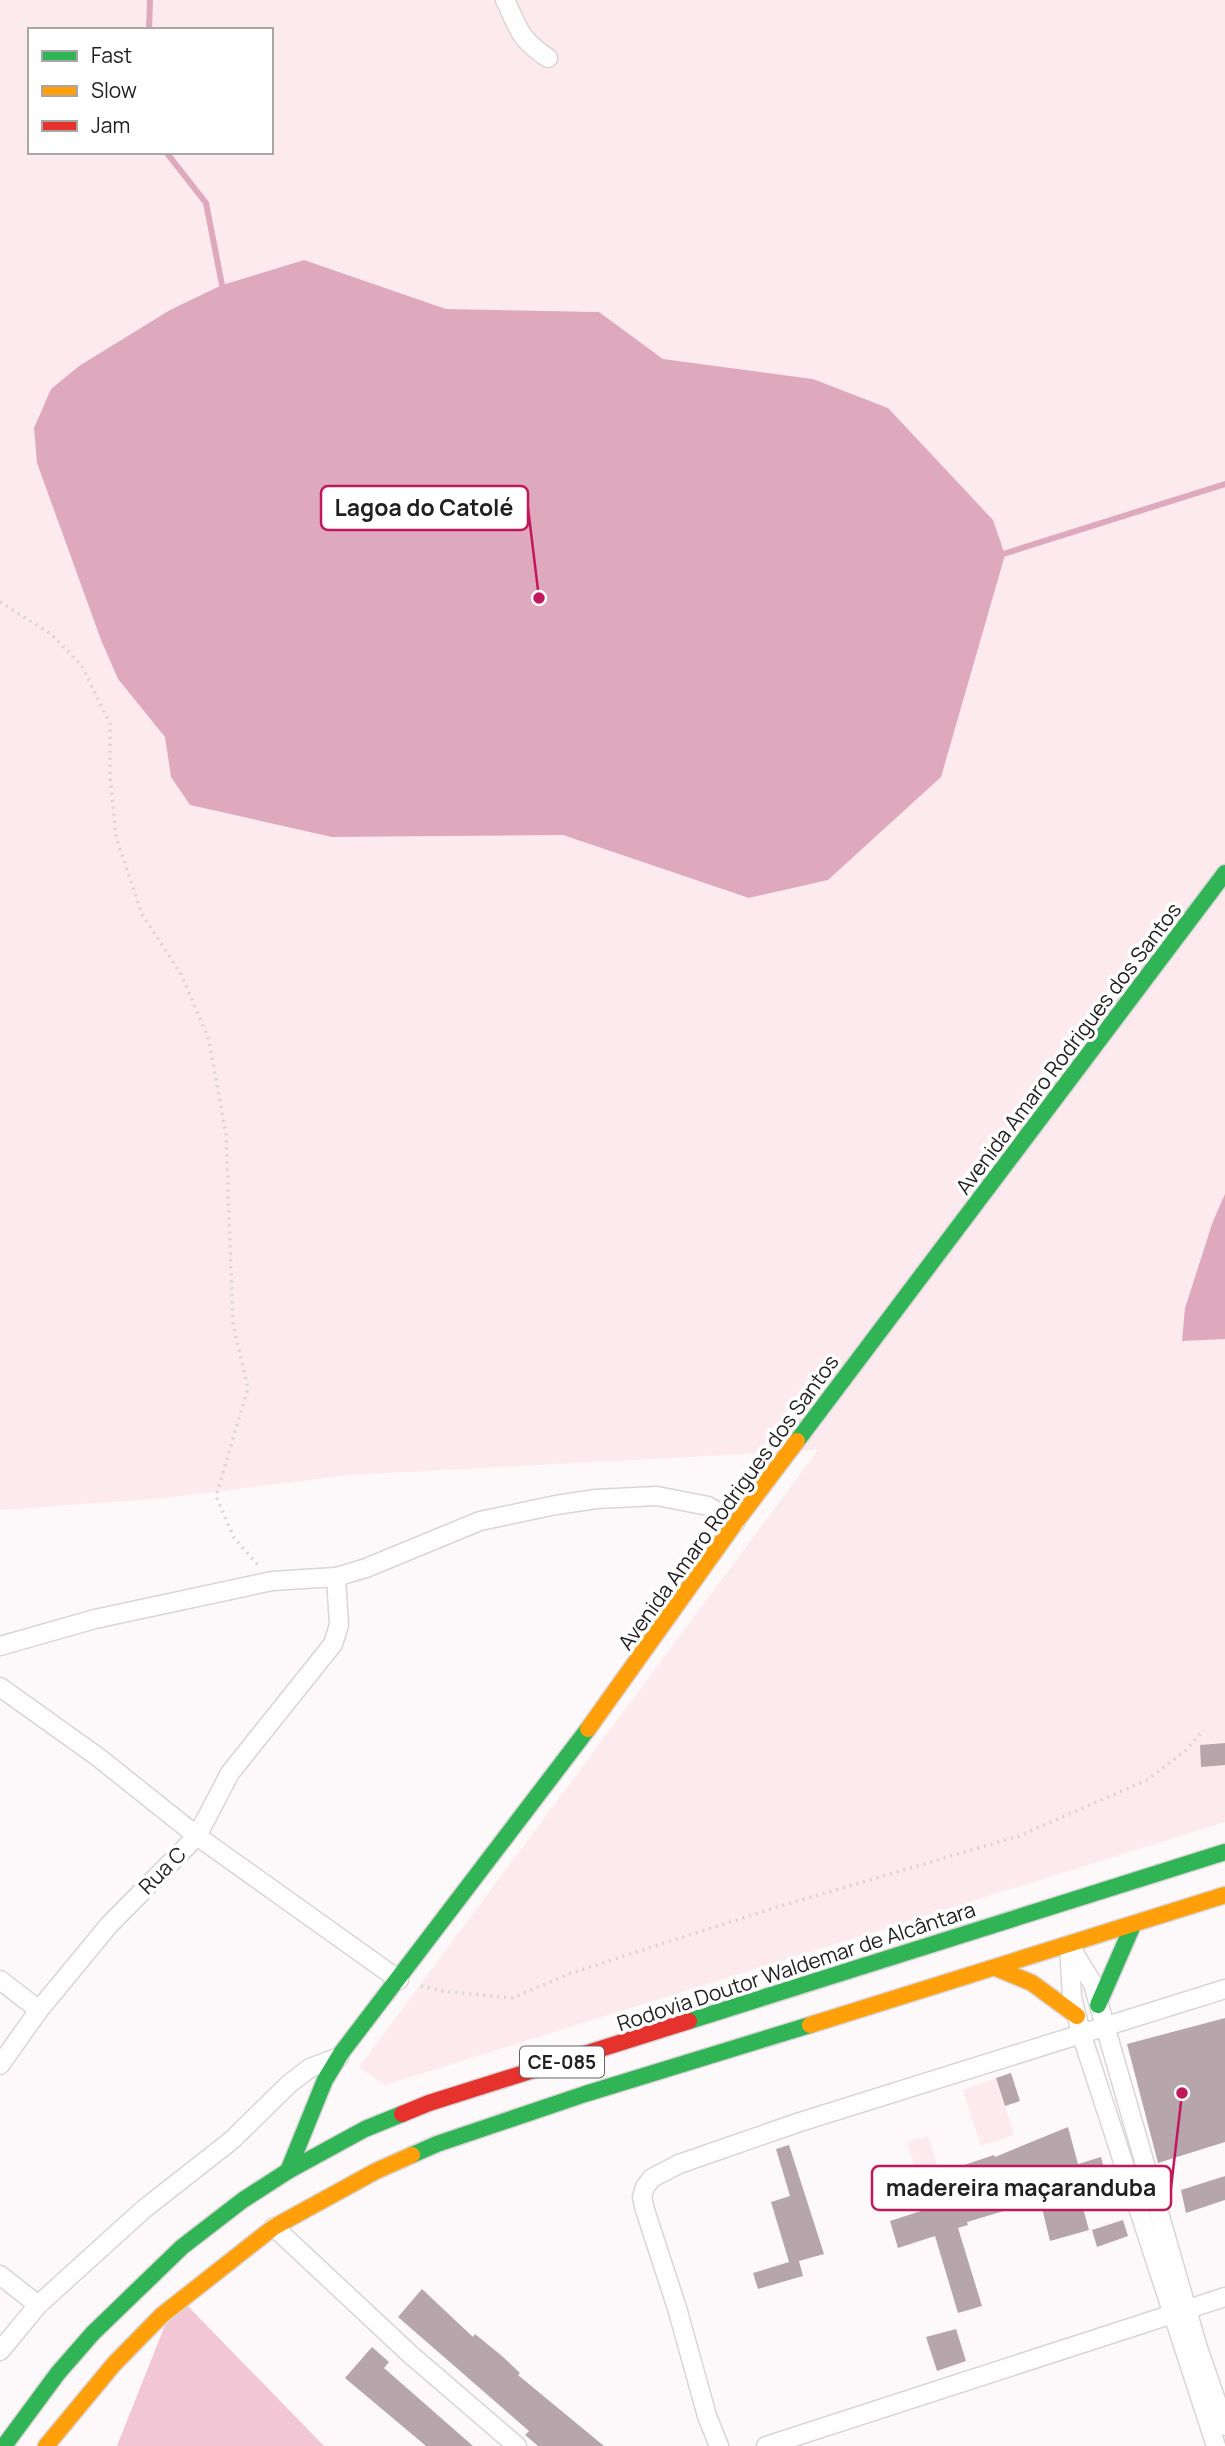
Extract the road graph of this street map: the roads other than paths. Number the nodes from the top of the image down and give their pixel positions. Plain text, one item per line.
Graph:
1 (505, 0) edge
2 (548, 58) dead end
3 (1225, 873) edge
4 (735, 1523) junction
5 (336, 1577) junction
6 (0, 1646) edge
7 (0, 1688) edge
8 (197, 1836) junction
9 (1225, 1852) edge
10 (1225, 1895) edge
11 (1133, 1925) junction
12 (1069, 1945) junction
13 (996, 1968) junction
14 (0, 1980) edge
15 (399, 1980) junction
16 (1225, 1989) edge
17 (1098, 2005) junction
18 (39, 2010) junction
19 (1079, 2024) junction
20 (1105, 2025) junction
21 (339, 2057) junction
22 (0, 2065) edge
23 (288, 2171) junction
24 (274, 2227) junction
25 (0, 2275) edge
26 (1225, 2297) edge
27 (38, 2305) junction
28 (1180, 2311) junction
29 (0, 2351) edge
30 (1225, 2426) edge
31 (4, 2446) edge
32 (46, 2446) edge
33 (517, 2446) edge
34 (719, 2446) edge
35 (766, 2446) edge
36 (1216, 2446) edge

1 - 2 street
3 - 4 main road, Avenida Amaro Rodrigues dos Santos
4 - 5 street
4 - 15 main road, Avenida Amaro Rodrigues dos Santos
5 - 6 street
5 - 8 street
7 - 8 street
8 - 15 street, Rua C
8 - 18 street, Rua C
9 - 23 main road, Rodovia Doutor Waldemar de Alcântara / CE-085
10 - 11 main road, CE-085
11 - 12 main road, CE-085
11 - 17 main road
12 - 13 main road, CE-085
12 - 17 street
12 - 19 street
13 - 19 main road
13 - 24 main road, CE-085
14 - 18 street
15 - 21 main road, Avenida Amaro Rodrigues dos Santos
16 - 20 street
17 - 20 street
18 - 22 street, Rua C
19 - 20 street
19 - 28 street
19 - 34 street
20 - 28 street
21 - 23 main road, Avenida Amaro Rodrigues dos Santos
21 - 27 street
23 - 31 main road, Rodovia Doutor Waldemar de Alcântara / CE-085
24 - 32 main road, CE-085
24 - 33 street
25 - 27 street
26 - 28 street
27 - 29 street
28 - 30 street
28 - 35 street
28 - 36 street

